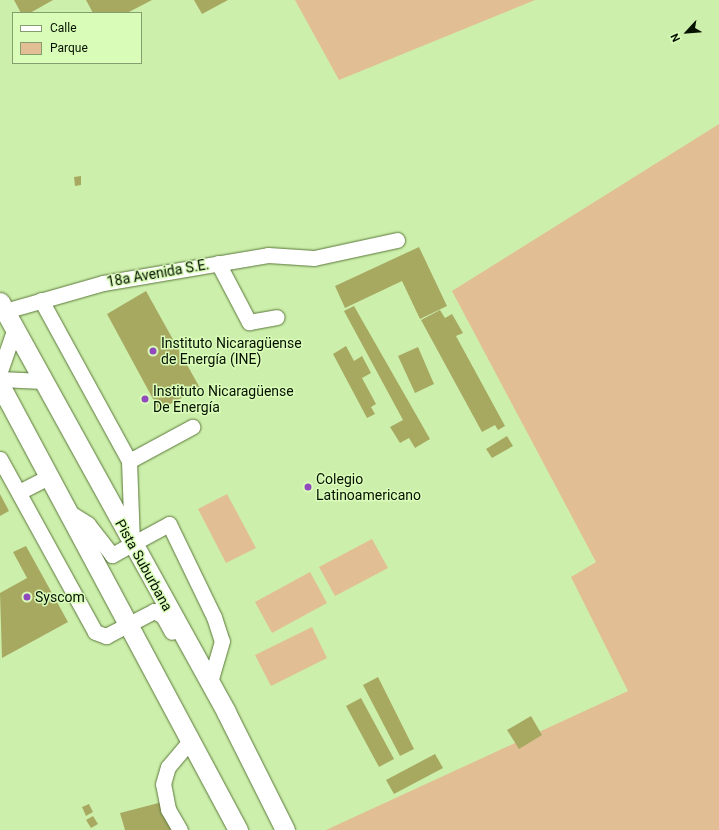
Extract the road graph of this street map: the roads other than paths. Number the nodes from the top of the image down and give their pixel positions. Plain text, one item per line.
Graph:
1 (397, 240) dead end
2 (218, 263) junction
3 (41, 300) junction
4 (3, 306) edge
5 (277, 317) dead end
6 (15, 328) junction
7 (0, 371) edge
8 (0, 379) edge
9 (43, 381) junction
10 (0, 385) edge
11 (192, 427) dead end
12 (0, 459) edge
13 (129, 461) junction
14 (48, 477) junction
15 (19, 492) junction
16 (67, 511) junction
17 (132, 544) junction
18 (128, 624) junction
19 (210, 682) junction
20 (226, 712) junction
21 (190, 740) junction
22 (180, 830) edge
23 (238, 830) edge
24 (285, 830) edge

1 - 2 street, 18a Avenida S.E.
2 - 3 street, 18a Avenida S.E.
2 - 5 street
3 - 4 street, 18a Avenida S.E.
3 - 13 street
4 - 6 main road, Pista Suburbana
6 - 7 street
6 - 9 main road, Pista Suburbana
8 - 9 street
9 - 17 main road, Pista Suburbana
10 - 14 main road
11 - 13 street
12 - 15 street
13 - 17 street
14 - 15 street
14 - 16 main road
15 - 18 street
16 - 17 street
16 - 18 main road
17 - 19 main road, Pista Suburbana
17 - 19 street
18 - 20 street
18 - 21 main road
19 - 20 main road, Pista Suburbana
20 - 24 main road, Pista Suburbana
21 - 22 street
21 - 23 main road

